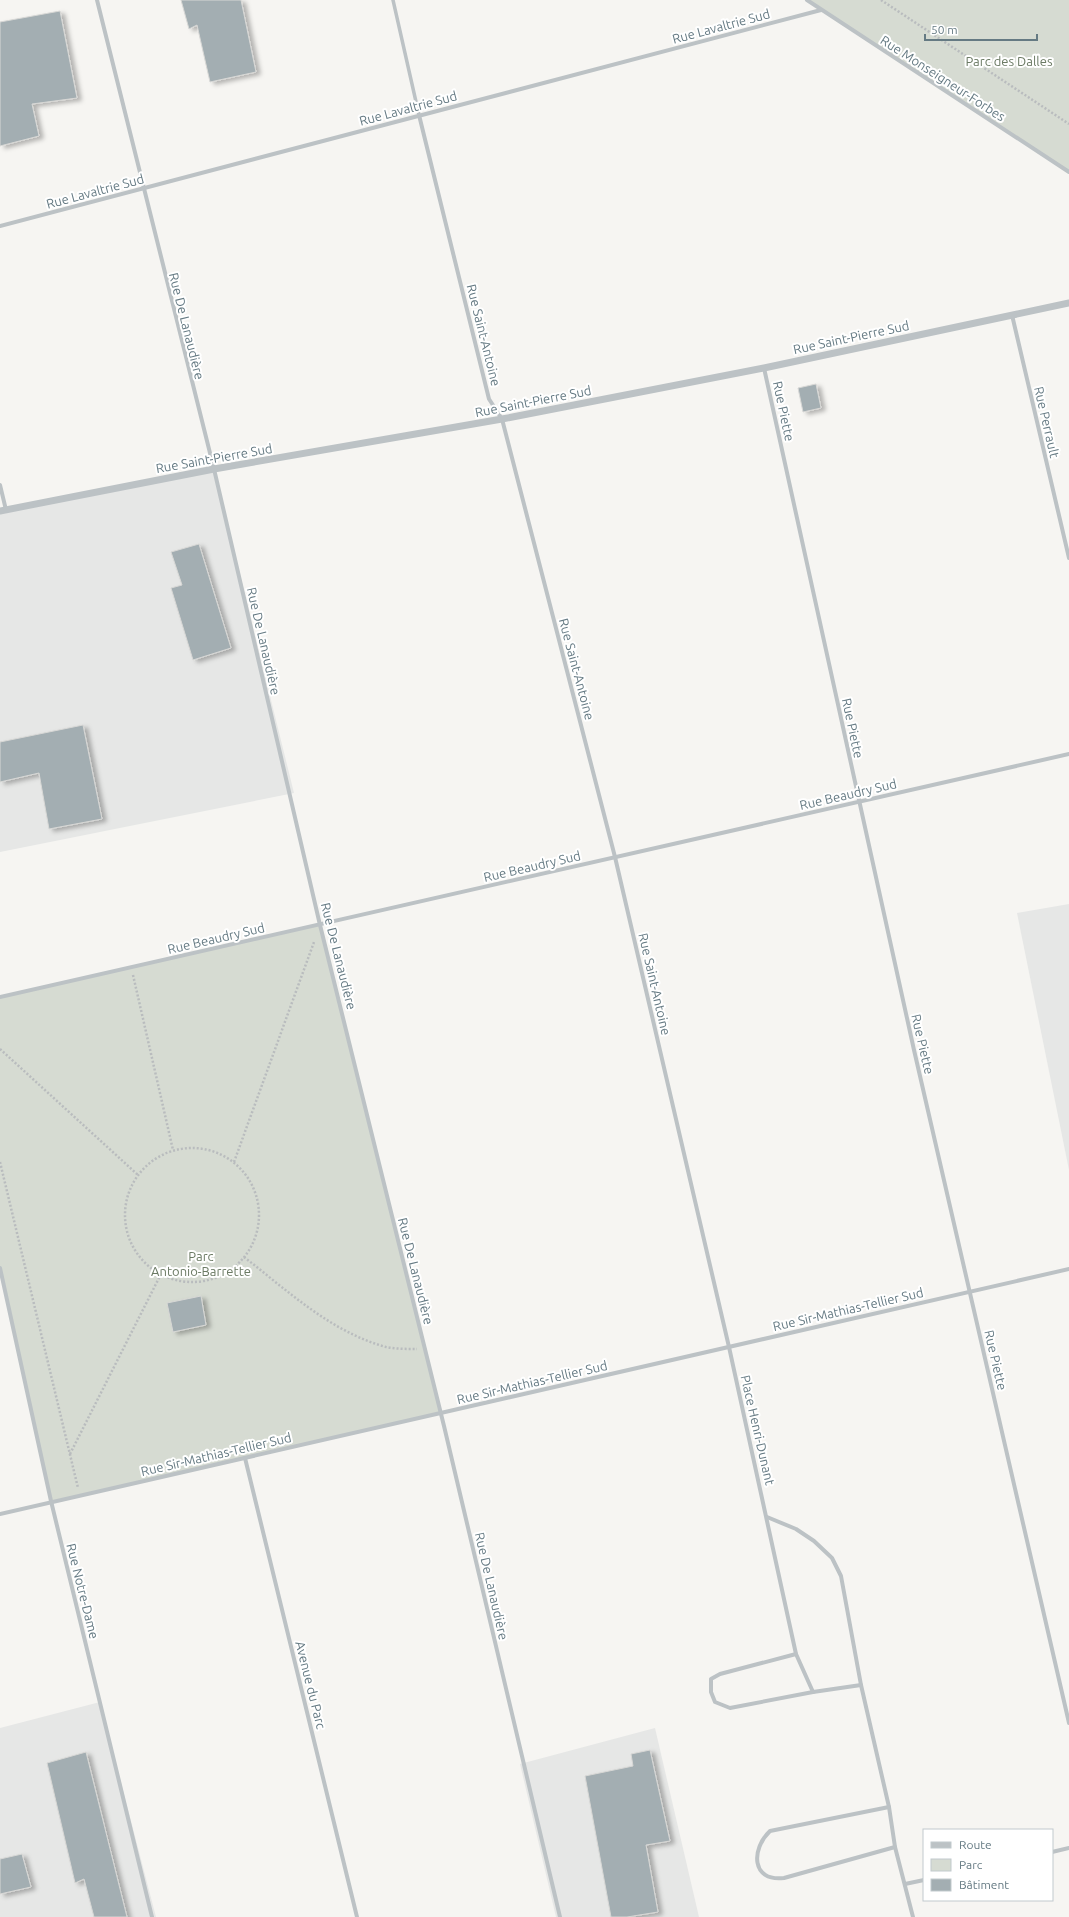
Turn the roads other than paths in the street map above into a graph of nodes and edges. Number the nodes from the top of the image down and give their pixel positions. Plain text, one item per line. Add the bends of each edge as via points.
1 (97, 0) edge
2 (394, 0) edge
3 (807, 0) edge
4 (821, 10) junction
5 (419, 116) junction
6 (1069, 172) edge
7 (142, 188) junction
8 (0, 226) edge
9 (1069, 303) edge
10 (1012, 314) junction
11 (764, 368) junction
12 (502, 419) junction
13 (214, 469) junction
14 (0, 486) edge
15 (3, 510) edge
16 (1069, 558) edge
17 (1069, 754) edge
18 (859, 802) junction
19 (615, 857) junction
20 (320, 925) junction
21 (0, 997) edge
22 (0, 1268) edge
23 (1069, 1269) edge
24 (970, 1291) junction
25 (729, 1347) junction
26 (441, 1414) junction
27 (245, 1458) junction
28 (51, 1501) junction
29 (0, 1514) edge
30 (767, 1517) junction
31 (796, 1654) junction
32 (861, 1685) junction
33 (812, 1692) junction
34 (1069, 1723) edge
35 (889, 1807) junction
36 (895, 1847) junction
37 (1069, 1848) edge
38 (1053, 1852) edge
39 (923, 1880) edge
40 (905, 1884) junction
41 (152, 1917) edge
42 (357, 1917) edge
43 (560, 1917) edge
44 (913, 1917) edge

1 - 7 street, Rue De Lanaudière
2 - 5 street, Rue Saint-Antoine
3 - 4 street, Rue Monseigneur-Forbes
4 - 5 street, Rue Lavaltrie Sud
4 - 6 street, Rue Monseigneur-Forbes
5 - 7 street, Rue Lavaltrie Sud
5 - 12 street, Rue Saint-Antoine via 489,399
7 - 8 street, Rue Lavaltrie Sud
7 - 13 street, Rue De Lanaudière
9 - 10 street, Rue Saint-Pierre Sud
10 - 11 street, Rue Saint-Pierre Sud
10 - 16 street, Rue Perrault
11 - 12 street, Rue Saint-Pierre Sud
11 - 18 street, Rue Piette
12 - 13 street, Rue Saint-Pierre Sud
12 - 19 street, Rue Saint-Antoine
13 - 15 street, Rue Saint-Pierre Sud
13 - 20 street, Rue De Lanaudière
14 - 15 street
17 - 18 street, Rue Beaudry Sud
18 - 19 street, Rue Beaudry Sud
18 - 24 street, Rue Piette
19 - 20 street, Rue Beaudry Sud
19 - 25 street, Rue Saint-Antoine
20 - 21 street, Rue Beaudry Sud
20 - 26 street, Rue De Lanaudière
22 - 28 street, Rue Notre-Dame
23 - 24 street, Rue Sir-Mathias-Tellier Sud
24 - 25 street, Rue Sir-Mathias-Tellier Sud
24 - 34 street, Rue Piette
25 - 26 street, Rue Sir-Mathias-Tellier Sud
25 - 30 street, Place Henri-Dunant
26 - 27 street, Rue Sir-Mathias-Tellier Sud
26 - 43 street, Rue De Lanaudière
27 - 28 street, Rue Sir-Mathias-Tellier Sud
27 - 42 street, Avenue du Parc
28 - 29 street, Rue Sir-Mathias-Tellier Sud
28 - 41 street, Rue Notre-Dame
30 - 31 street, Place Henri-Dunant
30 - 32 street via 796,1529 832,1558 842,1576
31 - 33 street, Place Henri-Dunant
31 - 33 street via 720,1674 711,1679 711,1692 715,1702 730,1708
32 - 33 street
32 - 35 street
35 - 36 street
35 - 36 street via 770,1831 756,1854 758,1865 773,1879
36 - 40 street
37 - 38 street
39 - 40 street
40 - 44 street

